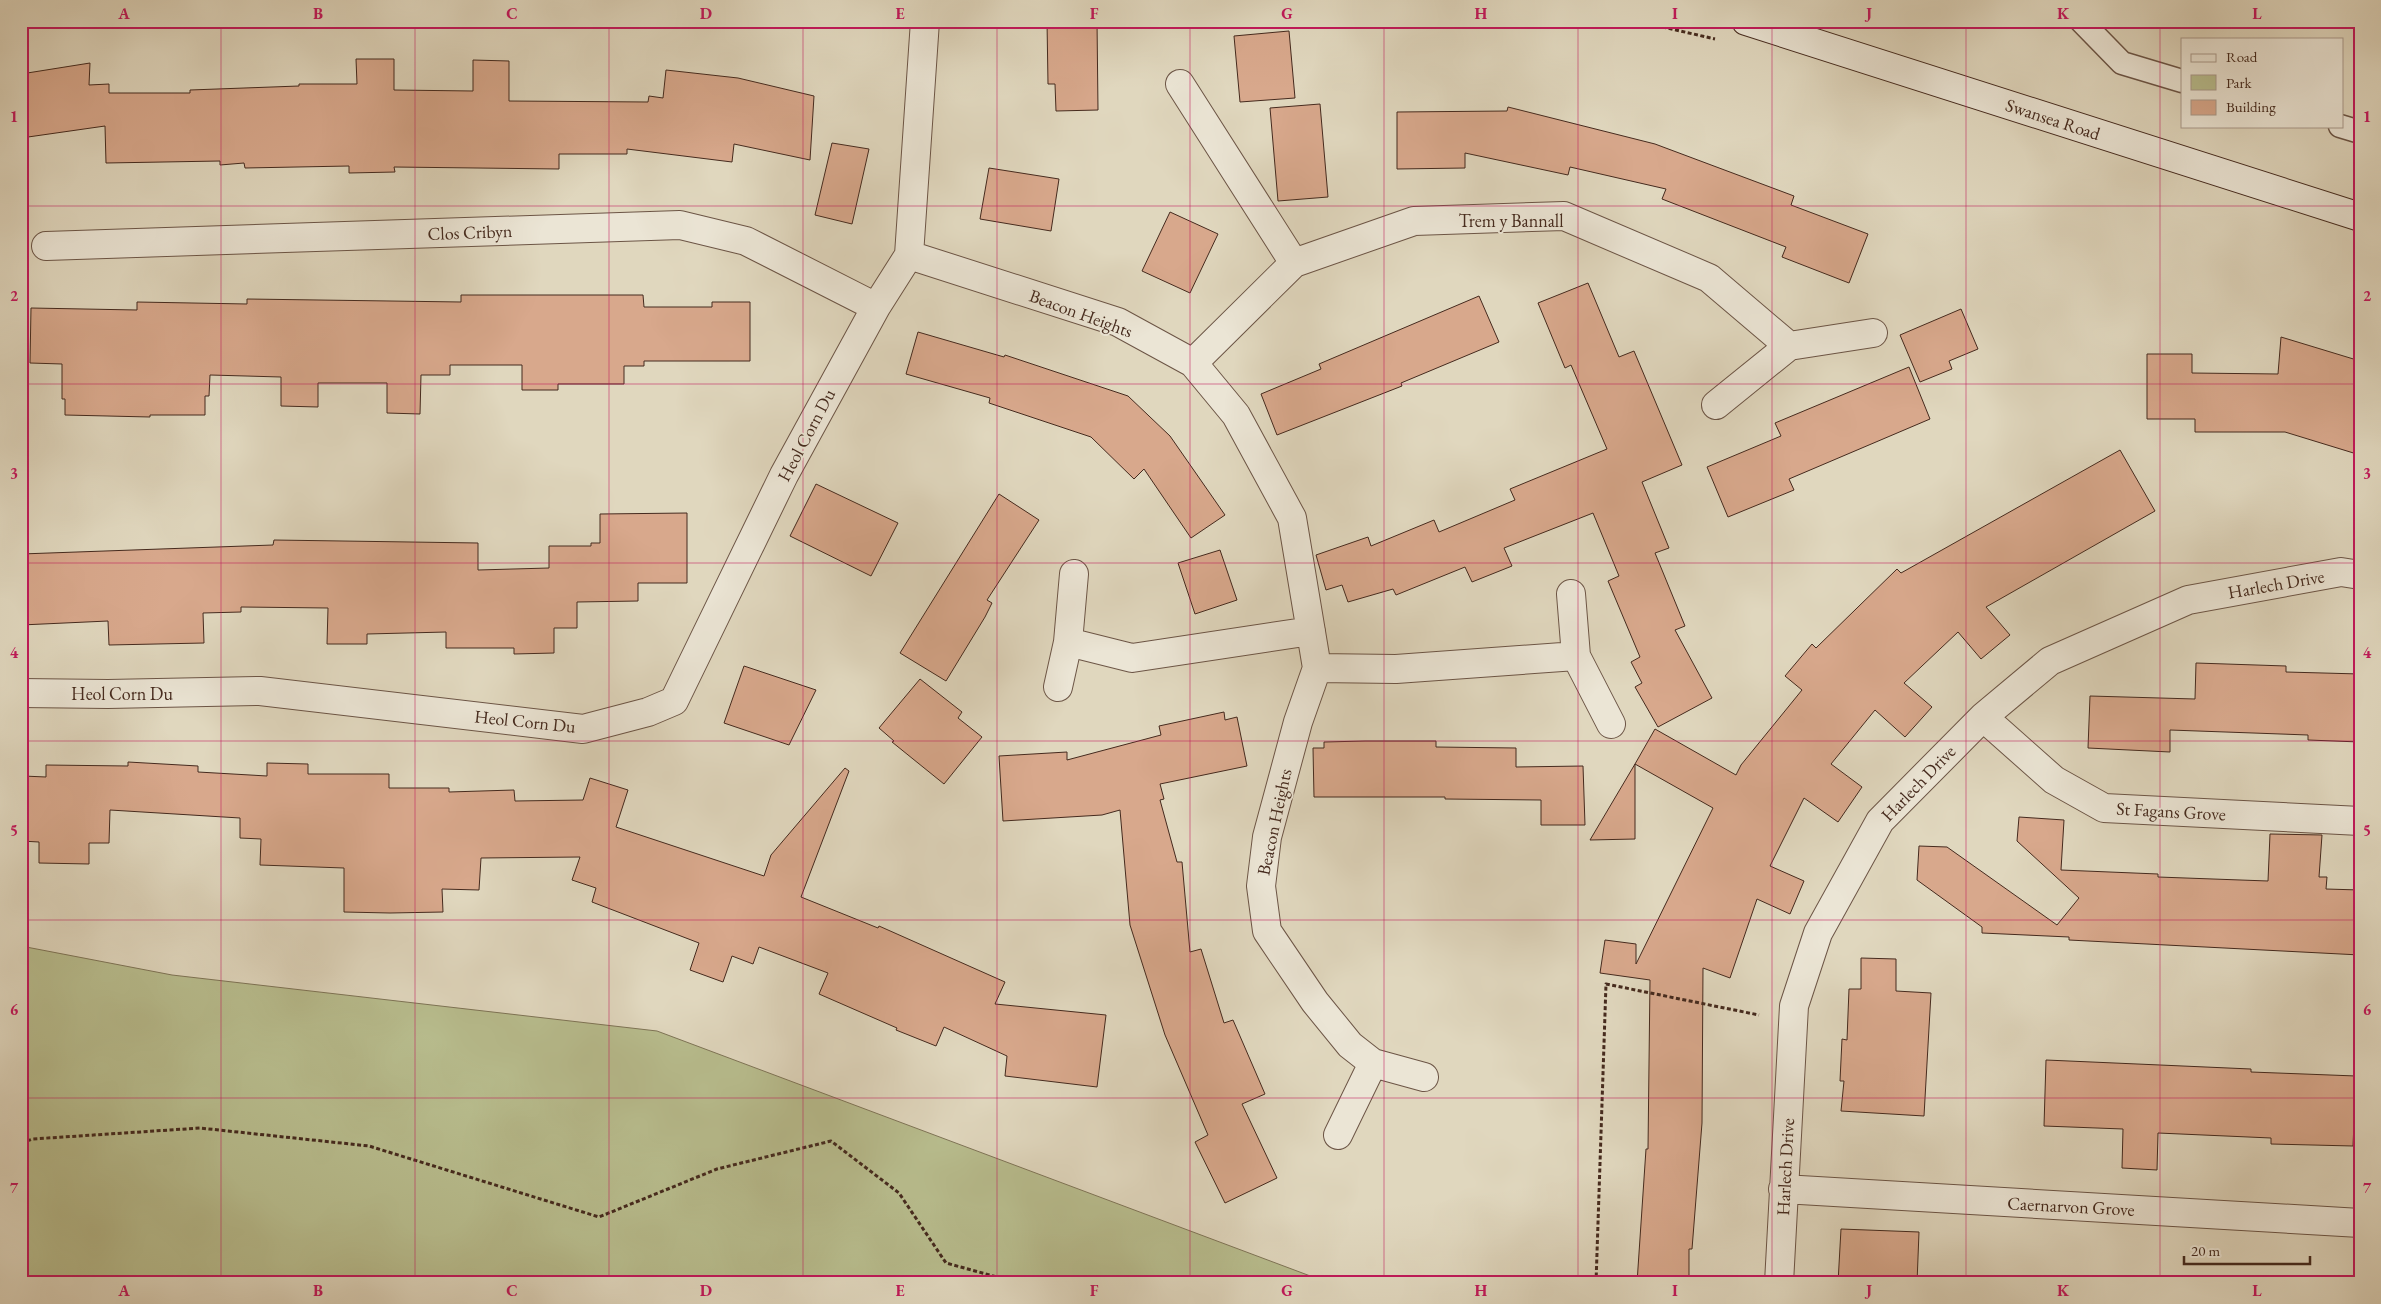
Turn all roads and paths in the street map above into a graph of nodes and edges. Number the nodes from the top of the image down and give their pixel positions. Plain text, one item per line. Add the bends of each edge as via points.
1 (925, 21) edge
2 (1746, 21) edge
3 (2081, 21) edge
4 (2181, 81) edge
5 (1180, 84) dead end
6 (2344, 127) edge
7 (2360, 132) edge
8 (2360, 217) edge
9 (46, 246) dead end
10 (909, 255) junction
11 (1294, 263) junction
12 (876, 307) junction
13 (1873, 333) dead end
14 (1789, 346) junction
15 (1193, 363) junction
16 (1716, 405) dead end
17 (1074, 574) dead end
18 (2360, 575) edge
19 (1571, 594) dead end
20 (1311, 631) junction
21 (1068, 642) junction
22 (1576, 656) junction
23 (1317, 668) junction
24 (1058, 686) dead end
25 (21, 693) edge
26 (1983, 717) junction
27 (1611, 724) dead end
28 (2360, 821) edge
29 (1793, 1022) junction
30 (1373, 1063) junction
31 (1424, 1077) dead end
32 (1338, 1135) dead end
33 (21, 1143) edge
34 (1783, 1189) junction
35 (2360, 1223) edge
36 (1019, 1283) edge
37 (1596, 1283) edge
38 (1779, 1283) edge

1 - 10 street
2 - 8 street, Swansea Road
3 - 4 lane via 2122,63
5 - 11 street
6 - 7 lane
9 - 12 street, Clos Cribyn via 680,225 746,241
10 - 12 street
10 - 15 street, Beacon Heights via 1118,322
11 - 14 street, Trem y Bannall via 1414,221 1564,216 1709,278
11 - 15 street, Trem y Bannall
12 - 25 street, Heol Corn Du via 784,475 674,700 648,712 582,729 260,691
13 - 14 street
14 - 16 street
15 - 20 street, Beacon Heights via 1236,415 1292,518
17 - 21 street
18 - 26 street, Harlech Drive via 2342,572 2188,600 2050,661
19 - 22 street
20 - 21 street via 1132,658
20 - 23 street, Beacon Heights
21 - 24 street
22 - 23 street via 1396,669
22 - 27 street
23 - 30 street, Beacon Heights via 1298,722 1268,837 1261,886 1267,931 1350,1045
26 - 28 street, St Fagans Grove via 2054,780 2104,808
26 - 29 street, Harlech Drive via 1880,821 1818,933 1794,1006
29 - 34 street, Harlech Drive
29 - 37 path via 1606,984
30 - 31 street, Beacon Heights
30 - 32 street
33 - 36 path via 33,1139 200,1128 369,1146 600,1217 717,1169 831,1141 899,1194 946,1263
34 - 35 street, Caernarvon Grove
34 - 38 street, Harlech Drive

